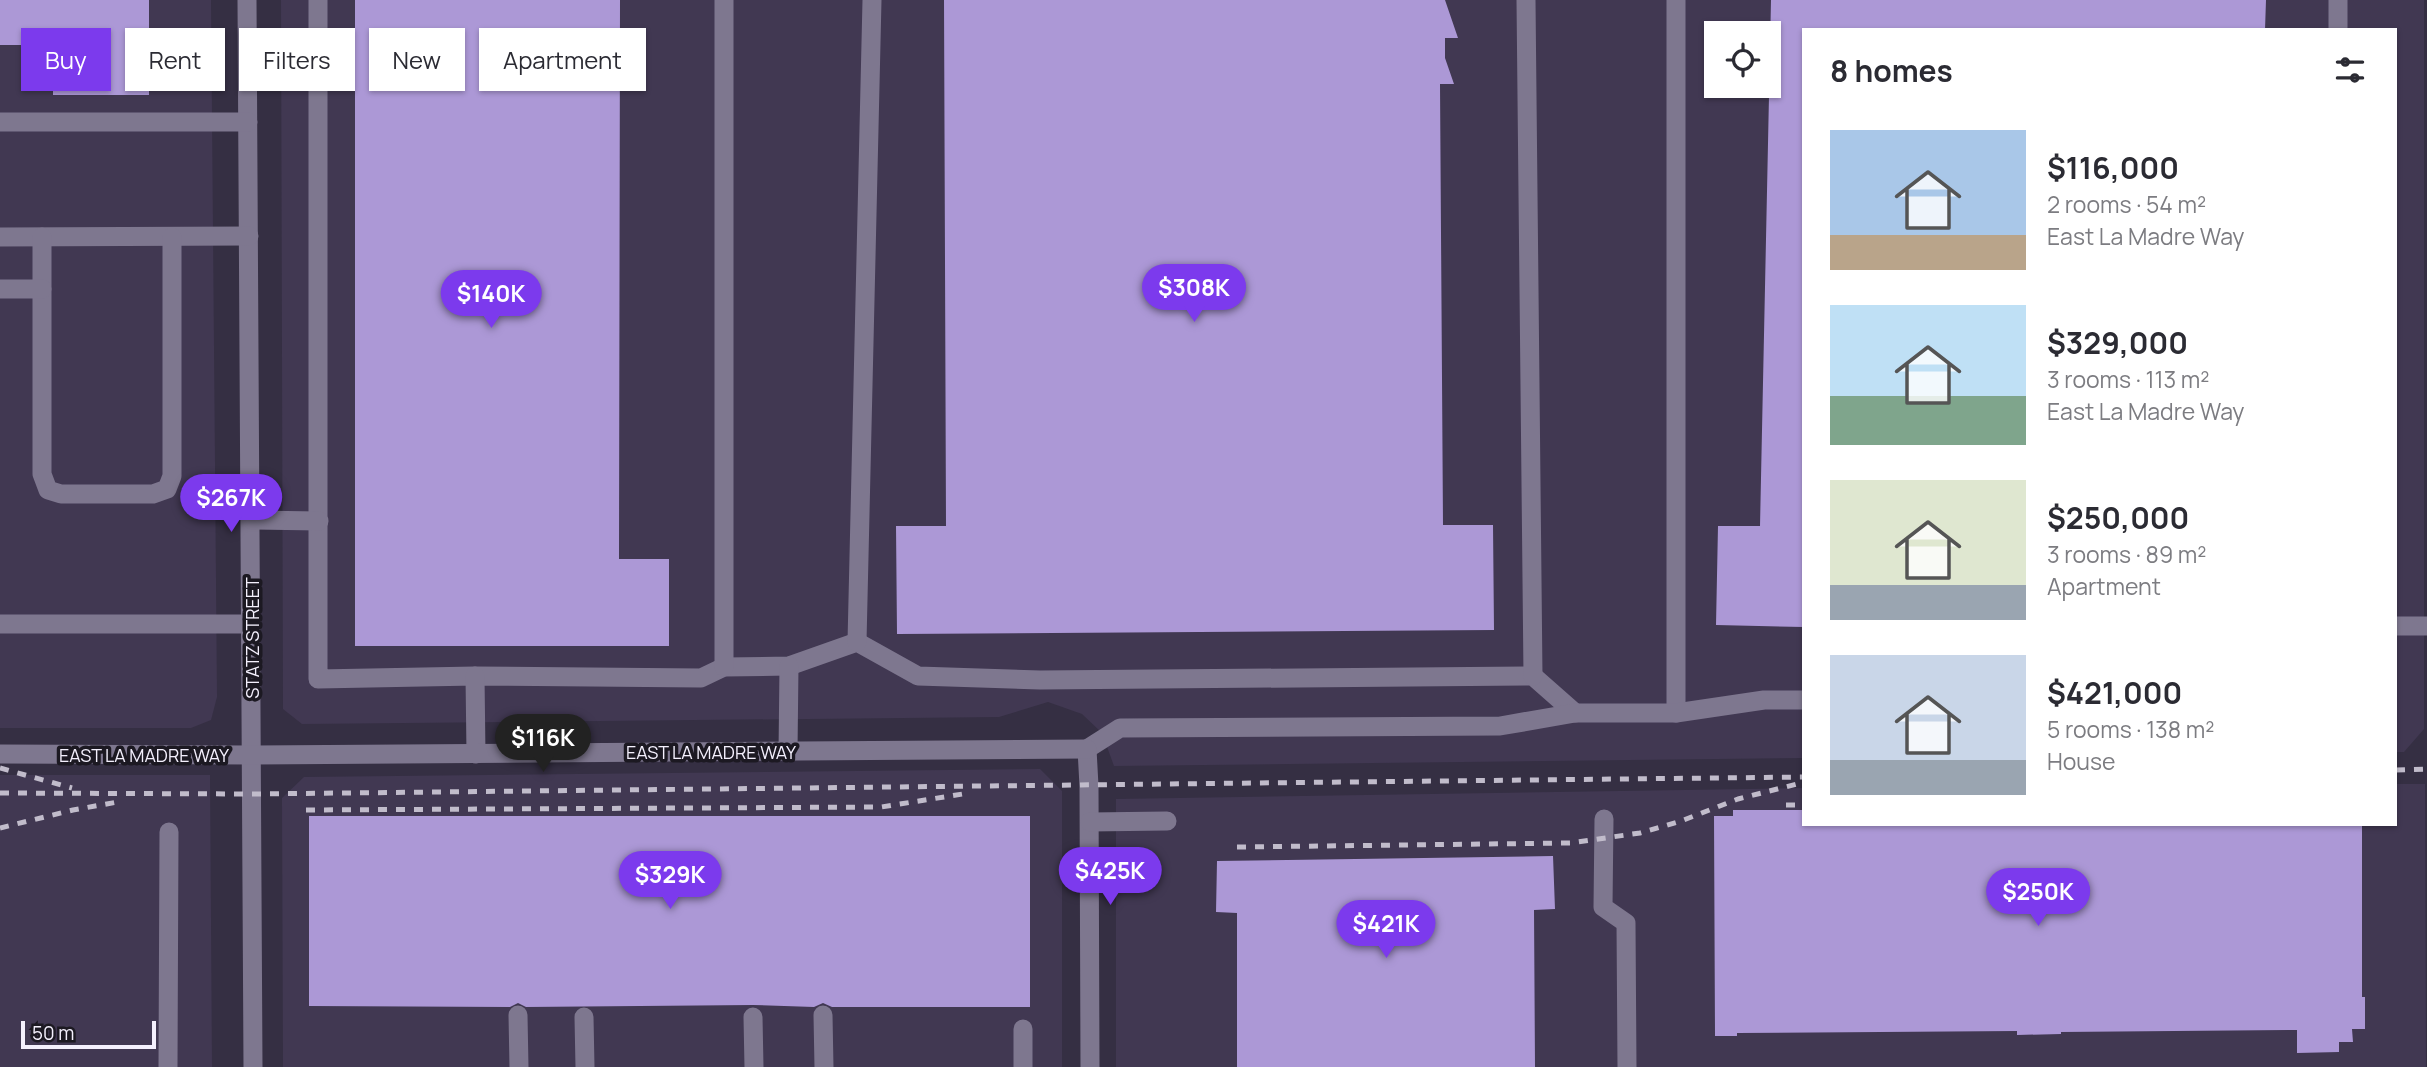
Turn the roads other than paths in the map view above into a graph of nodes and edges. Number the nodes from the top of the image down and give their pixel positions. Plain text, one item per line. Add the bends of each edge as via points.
1 (247, 0) edge
2 (318, 0) edge
3 (724, 0) edge
4 (872, 0) edge
5 (1526, 0) edge
6 (1676, 0) edge
7 (2338, 0) edge
8 (2338, 28) edge
9 (0, 122) edge
10 (248, 122) junction
11 (249, 236) junction
12 (0, 237) edge
13 (42, 237) junction
14 (172, 237) junction
15 (0, 289) edge
16 (42, 289) junction
17 (251, 520) junction
18 (319, 521) junction
19 (0, 624) edge
20 (252, 624) junction
21 (2397, 626) edge
22 (2427, 626) edge
23 (857, 642) junction
24 (789, 666) junction
25 (724, 667) junction
26 (475, 676) junction
27 (1533, 676) junction
28 (1802, 700) edge
29 (1575, 713) junction
30 (1676, 713) junction
31 (1087, 749) junction
32 (788, 752) junction
33 (0, 754) edge
34 (476, 754) junction
35 (253, 755) junction
36 (1604, 819) dead end
37 (1090, 821) junction
38 (1167, 821) dead end
39 (169, 832) dead end
40 (519, 1016) dead end
41 (823, 1016) dead end
42 (584, 1017) dead end
43 (753, 1017) dead end
44 (1023, 1029) dead end
45 (168, 1067) edge
46 (253, 1067) edge
47 (519, 1067) edge
48 (585, 1067) edge
49 (754, 1067) edge
50 (824, 1067) edge
51 (1023, 1067) edge
52 (1090, 1067) edge
53 (1627, 1067) edge

1 - 10 street, STATZ STREET
2 - 18 street
3 - 25 street
4 - 23 street
5 - 27 street
6 - 30 street
7 - 8 street
9 - 10 street
10 - 11 street, STATZ STREET
11 - 14 street
11 - 17 street, STATZ STREET
12 - 13 street
13 - 14 street
13 - 16 street
14 - 16 street via 172,476 167,489 153,494 61,494 48,490 42,474
15 - 16 street
17 - 18 street
17 - 20 street, STATZ STREET
18 - 26 street via 318,679
19 - 20 street
20 - 35 street, STATZ STREET
21 - 22 street
23 - 24 street
23 - 27 street via 918,676 1040,680
24 - 25 street
24 - 32 street
25 - 26 street via 701,678
26 - 34 street
27 - 29 street
28 - 30 street via 1764,700
29 - 30 street
29 - 31 street via 1500,726 1120,729
31 - 32 street, EAST LA MADRE WAY
31 - 37 street
32 - 34 street, EAST LA MADRE WAY
33 - 35 street, EAST LA MADRE WAY
34 - 35 street, EAST LA MADRE WAY
35 - 46 street, STATZ STREET
36 - 53 street via 1603,907 1626,923
37 - 38 street
37 - 52 street
39 - 45 street
40 - 47 street
41 - 50 street
42 - 48 street
43 - 49 street
44 - 51 street

